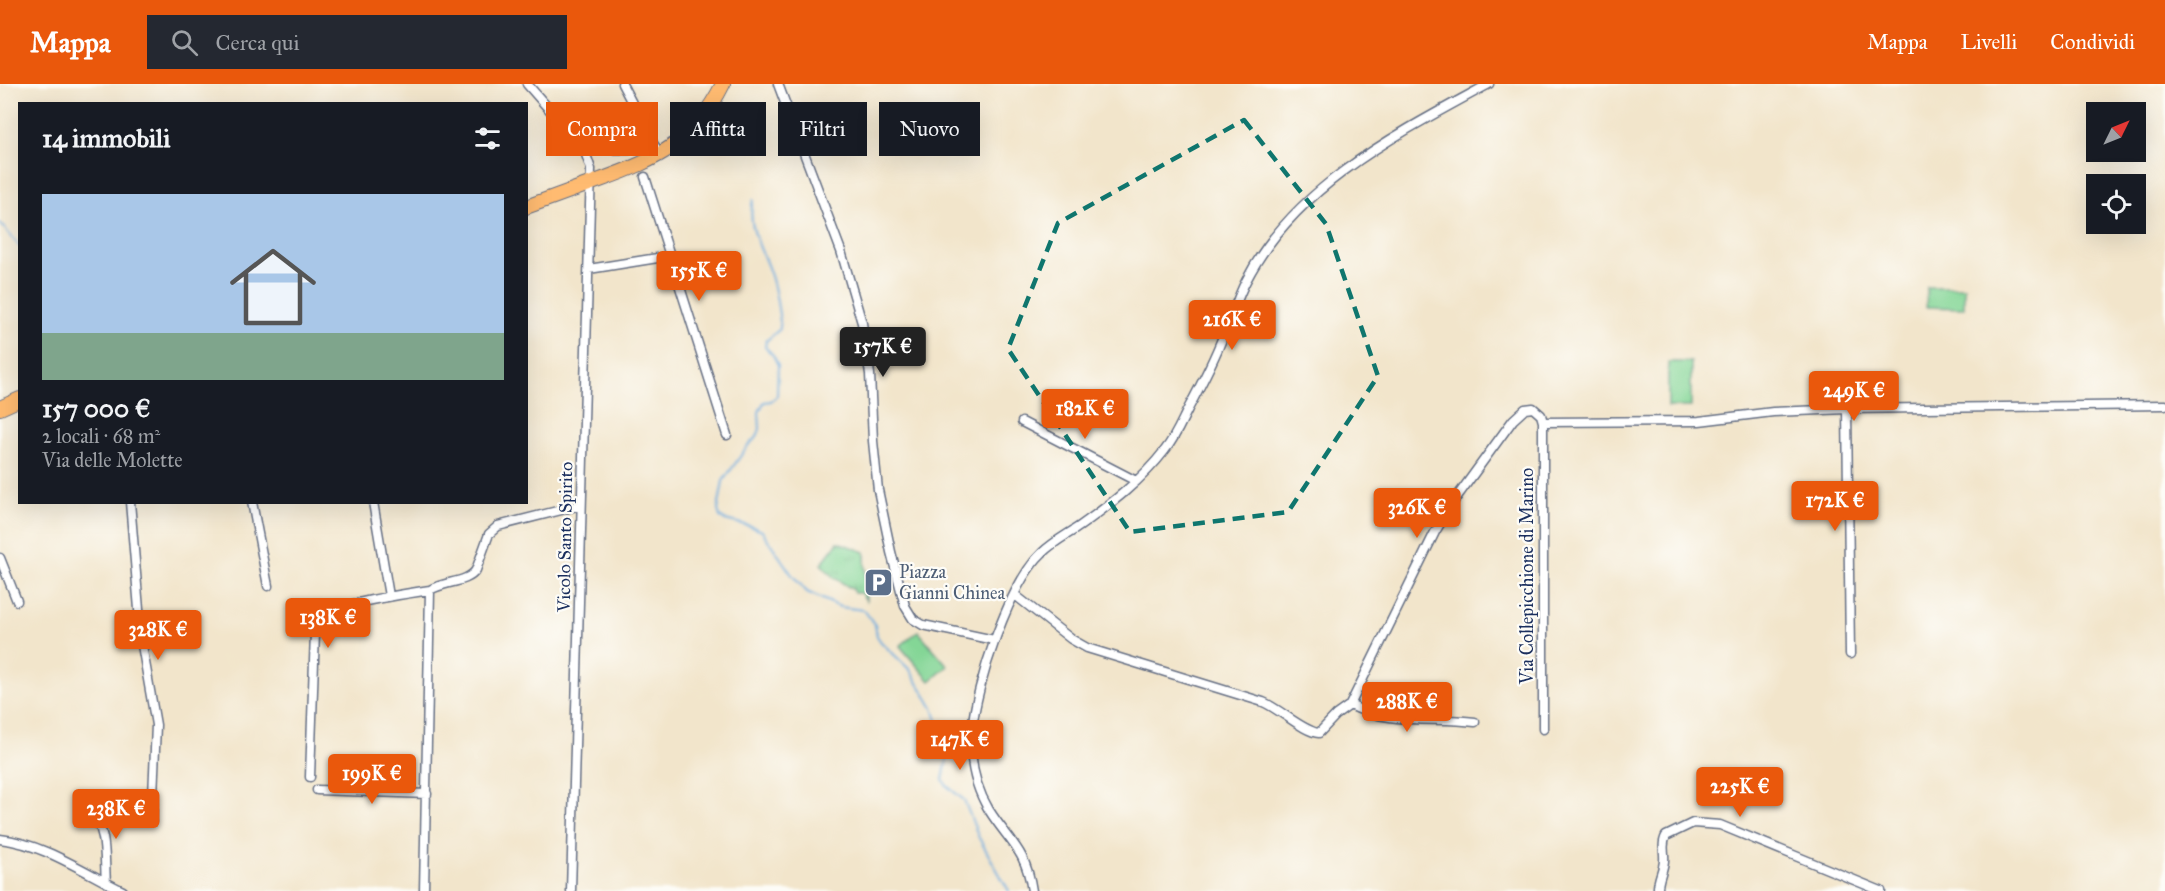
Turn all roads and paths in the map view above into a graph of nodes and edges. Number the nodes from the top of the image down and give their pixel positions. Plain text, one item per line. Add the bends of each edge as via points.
1 (528, 84) edge
2 (622, 84) edge
3 (723, 84) edge
4 (778, 84) edge
5 (1489, 84) edge
6 (632, 102) edge
7 (546, 105) edge
8 (658, 150) edge
9 (586, 156) edge
10 (651, 156) edge
11 (645, 177) dead end
12 (590, 184) junction
13 (528, 206) edge
14 (670, 256) junction
15 (589, 269) junction
16 (18, 400) edge
17 (2165, 405) edge
18 (0, 408) edge
19 (1847, 409) junction
20 (1544, 422) junction
21 (1022, 423) dead end
22 (727, 435) dead end
23 (1136, 481) junction
24 (130, 504) edge
25 (252, 504) edge
26 (373, 504) edge
27 (581, 505) junction
28 (0, 558) edge
29 (268, 586) dead end
30 (430, 590) junction
31 (389, 596) junction
32 (1015, 596) junction
33 (17, 600) dead end
34 (994, 640) junction
35 (1850, 654) dead end
36 (1350, 705) junction
37 (1475, 722) dead end
38 (1543, 729) dead end
39 (310, 777) dead end
40 (317, 790) dead end
41 (427, 794) junction
42 (90, 813) dead end
43 (152, 820) dead end
44 (0, 839) edge
45 (106, 882) junction
46 (123, 891) edge
47 (424, 891) edge
48 (571, 891) edge
49 (1032, 891) edge
50 (1658, 891) edge
51 (1881, 891) edge

1 - 7 street
2 - 6 street
3 - 8 main road via 686,136
4 - 34 street via 841,250 862,323 870,374 878,490 903,603 919,624
5 - 23 street via 1347,168 1279,232 1245,282 1213,361 1172,440
9 - 12 street, Vicolo Santo Spirito
10 - 12 main road via 641,166
11 - 14 street
12 - 13 main road
12 - 15 street, Vicolo Santo Spirito
14 - 15 street
14 - 22 street
15 - 27 street, Vicolo Santo Spirito
16 - 18 main road
17 - 19 street
19 - 20 street via 1699,421
19 - 35 street
20 - 36 street via 1533,408 1519,414 1454,501 1428,545
20 - 38 street, Via Collepicchione di Marino
21 - 23 street
23 - 32 street via 1042,553 1028,569
24 - 43 street via 142,645 156,725
25 - 29 street
26 - 31 street
27 - 30 street via 494,528 473,575
27 - 48 street, Vicolo Santo Spirito
28 - 33 street
30 - 31 street
30 - 41 street
31 - 39 street via 331,610 318,621
32 - 34 street
32 - 36 street via 1082,645 1263,702 1314,733 1323,731 1333,717
34 - 49 street via 974,712 972,764 988,808 1023,859
36 - 37 street via 1370,714 1403,720
40 - 41 street
41 - 47 street
42 - 45 street via 101,829
44 - 45 street via 38,849
45 - 46 street
50 - 51 street via 1664,862 1662,842 1688,825 1700,823 1729,827

